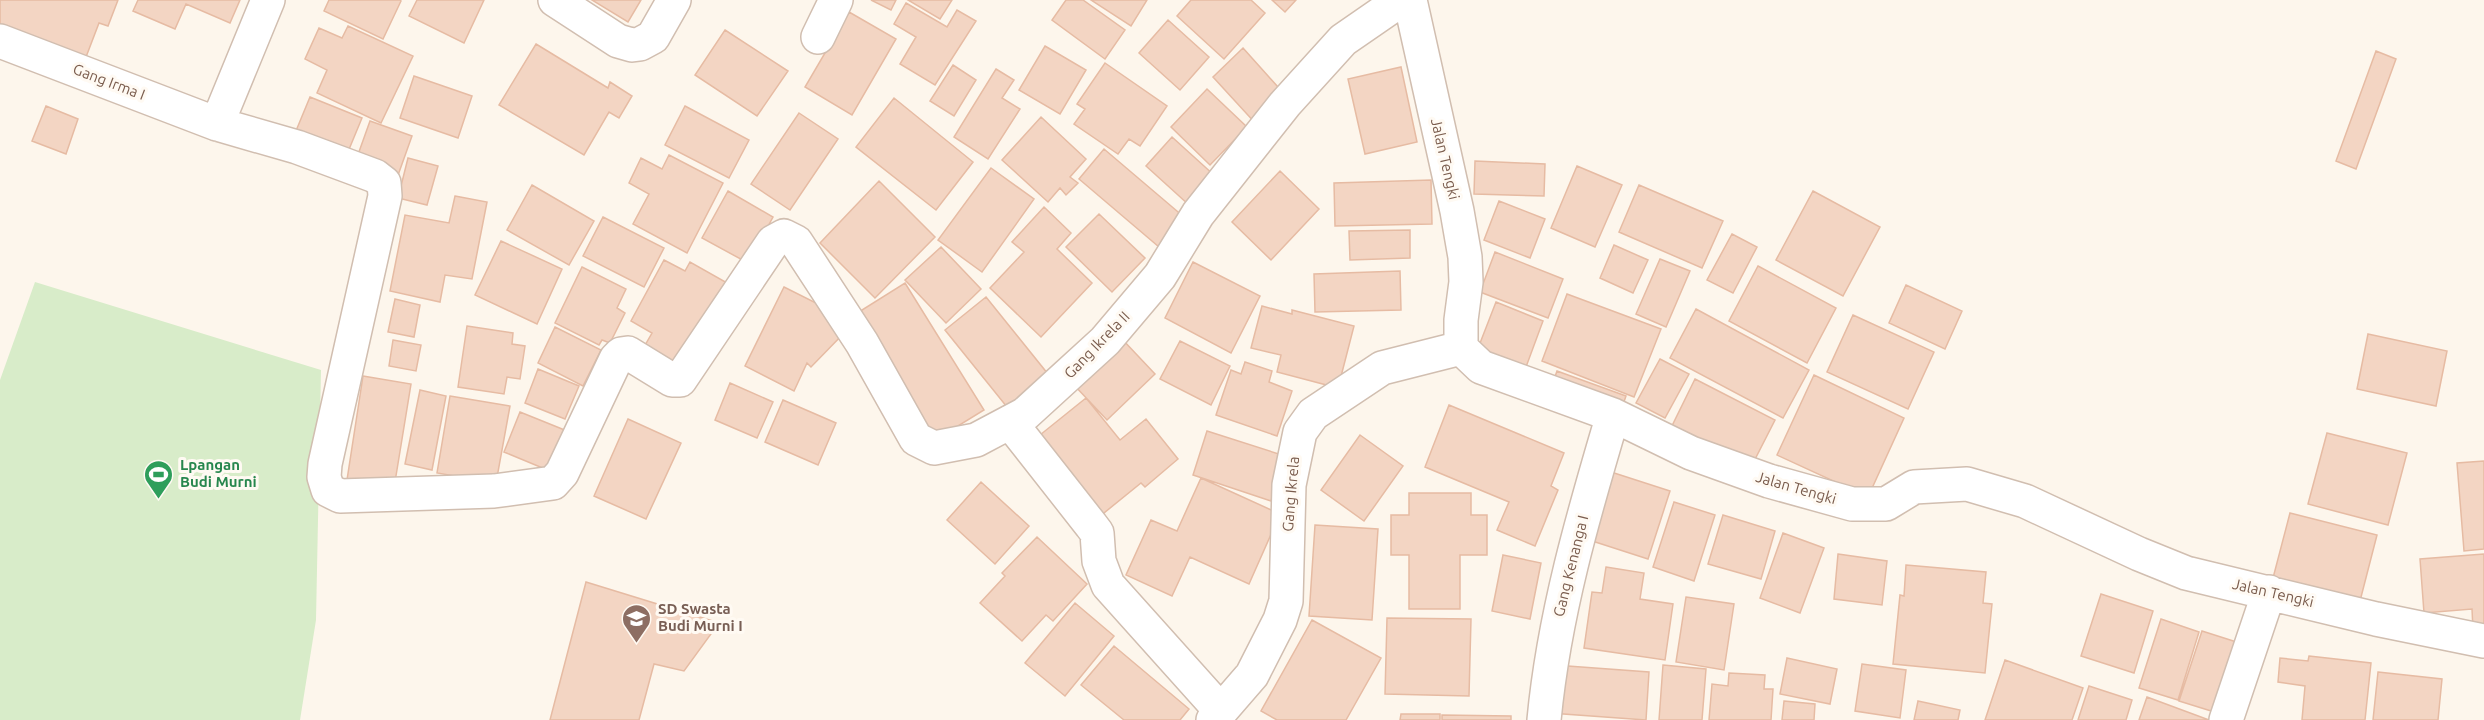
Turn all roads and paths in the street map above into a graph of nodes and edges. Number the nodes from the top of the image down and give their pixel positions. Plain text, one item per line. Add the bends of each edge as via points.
1 (268, 0) edge
2 (555, 0) edge
3 (674, 0) edge
4 (836, 0) edge
5 (1401, 0) edge
6 (1410, 0) edge
7 (818, 37) dead end
8 (0, 40) edge
9 (217, 124) junction
10 (784, 236) joint
11 (1461, 348) junction
12 (1613, 416) junction
13 (1010, 422) junction
14 (2269, 592) junction
15 (2484, 641) edge
16 (1217, 716) edge
17 (1544, 720) edge
18 (2226, 720) edge

1 - 9 street
2 - 3 street via 618,41 632,45 653,37
4 - 7 street
5 - 13 street, Gang Ikrela II via 1343,40 1212,195 1160,276 1105,341 1025,414
6 - 11 street, Jalan Tengki via 1465,257
8 - 9 street, Gang Irma I
9 - 10 street, Gang Irma I via 297,147 375,176 384,183 385,196 325,464 328,490 340,496 494,491 553,483 562,473 616,359 628,353 672,380 680,380 773,242
10 - 13 street, Gang Ikrela II via 796,242 862,343 916,439 934,448 976,440
11 - 12 street, Jalan Tengki via 1481,367
11 - 16 street, Gang Ikrela via 1382,368 1312,414 1300,432 1289,485 1286,601 1252,675
12 - 14 street, Jalan Tengki via 1690,453 1852,504 1886,504 1914,487 1967,484 2025,501 2186,573
12 - 17 street, Gang Kenanga I via 1559,612
13 - 16 street via 1096,533 1099,561 1108,585
14 - 15 street, Jalan Tengki
14 - 18 street

